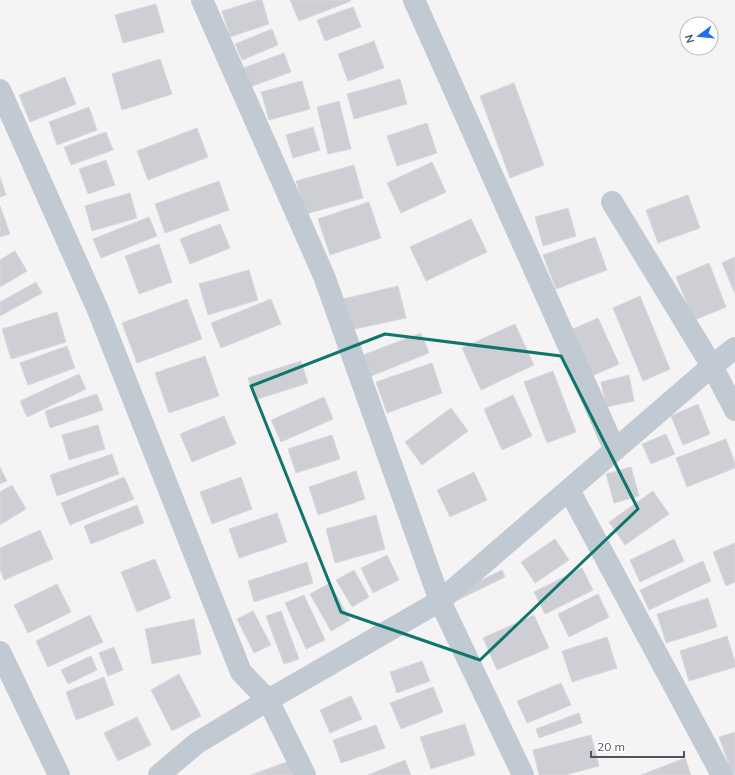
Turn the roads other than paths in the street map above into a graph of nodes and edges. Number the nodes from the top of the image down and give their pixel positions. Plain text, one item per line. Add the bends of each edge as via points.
1 (202, 0) edge
2 (414, 0) edge
3 (0, 90) edge
4 (612, 202) dead end
5 (735, 348) edge
6 (712, 366) junction
7 (735, 410) edge
8 (615, 450) junction
9 (569, 490) junction
10 (440, 601) junction
11 (0, 652) edge
12 (268, 700) junction
13 (59, 775) edge
14 (159, 775) edge
15 (306, 775) edge
16 (523, 775) edge
17 (722, 775) edge

1 - 10 street via 324,276
2 - 8 street
3 - 12 street via 98,310 241,672
4 - 6 street
5 - 6 street
6 - 7 street
6 - 8 street
8 - 9 street
9 - 10 street
9 - 17 street
10 - 12 street
10 - 16 street
11 - 13 street
12 - 14 street via 197,744
12 - 15 street

